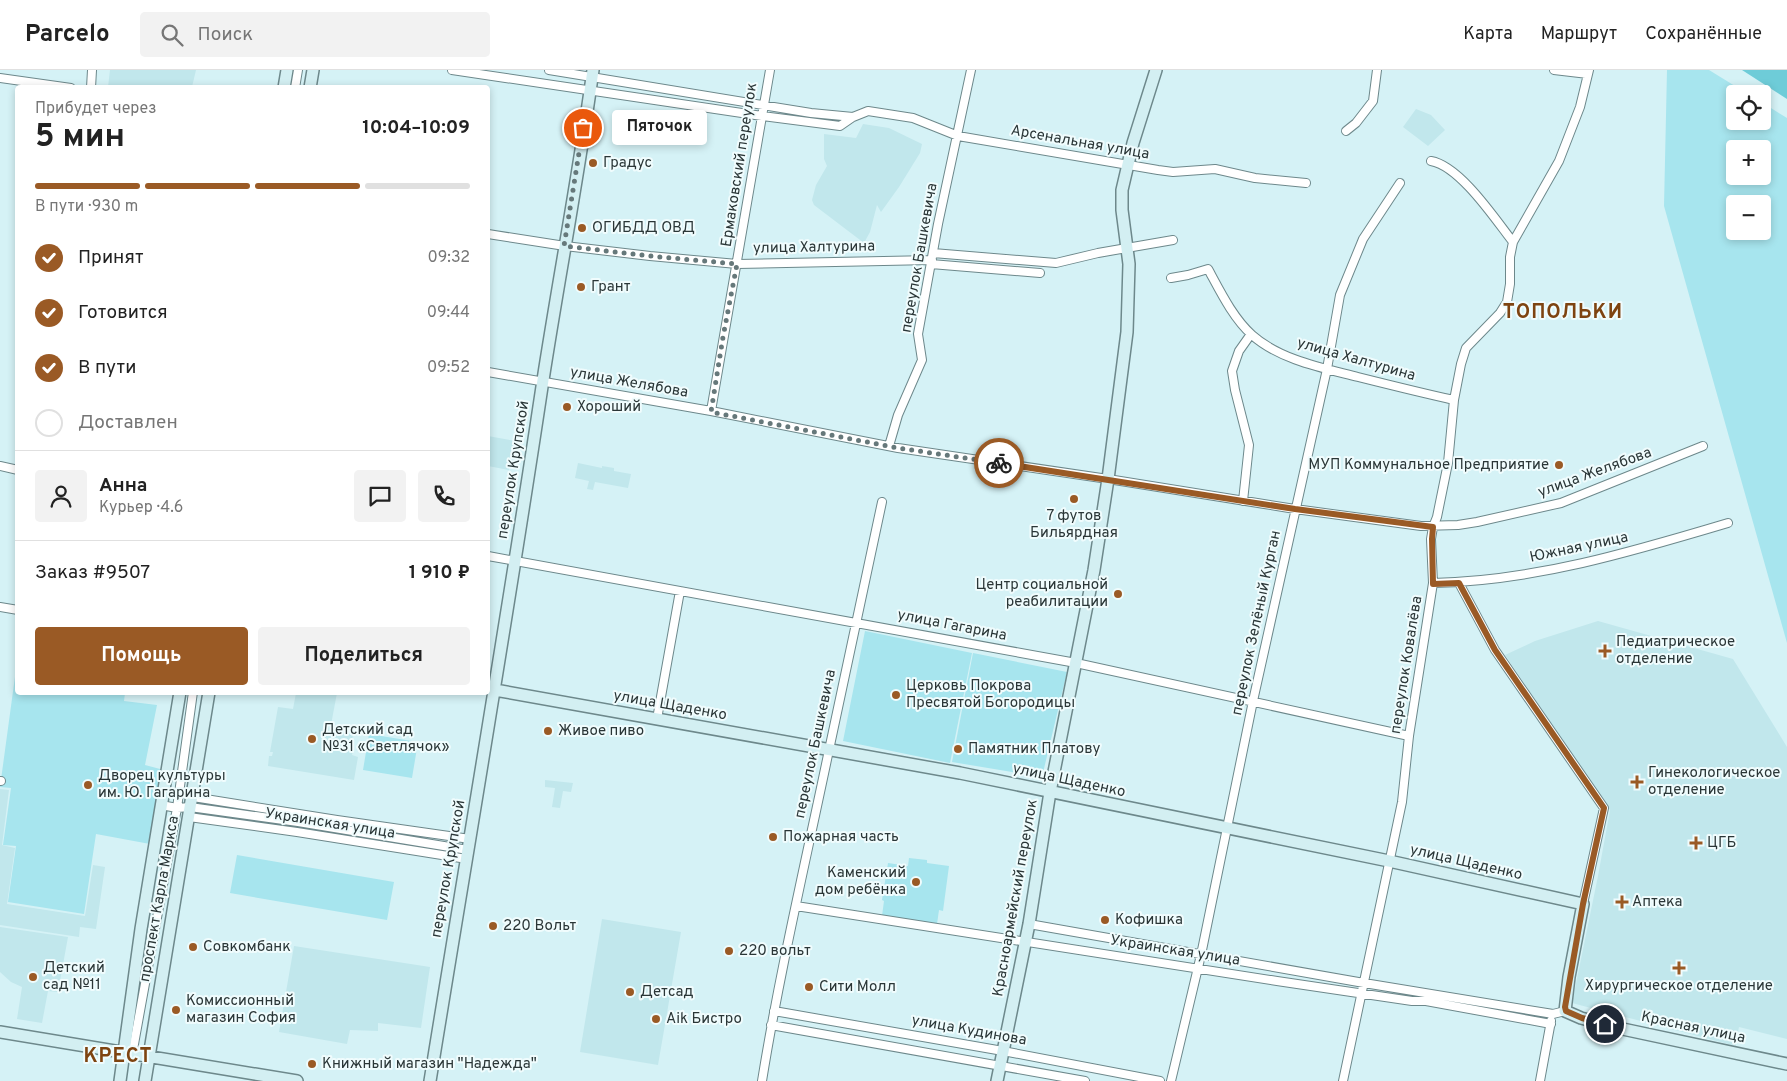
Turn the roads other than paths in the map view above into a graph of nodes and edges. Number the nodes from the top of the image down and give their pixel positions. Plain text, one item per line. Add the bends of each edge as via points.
1 (92, 70) edge
2 (287, 70) edge
3 (298, 70) edge
4 (313, 70) edge
5 (452, 70) edge
6 (549, 70) edge
7 (770, 70) edge
8 (971, 70) edge
9 (1156, 70) edge
10 (1377, 70) edge
11 (1554, 70) edge
12 (1589, 72) edge
13 (592, 73) edge
14 (0, 78) edge
15 (50, 85) edge
16 (91, 85) edge
17 (284, 85) edge
18 (296, 85) edge
19 (310, 85) edge
20 (590, 90) junction
21 (764, 105) junction
22 (762, 116) junction
23 (853, 117) junction
24 (1346, 131) dead end
25 (958, 136) junction
26 (1431, 161) dead end
27 (1128, 164) junction
28 (1306, 183) dead end
29 (1400, 183) dead end
30 (490, 234) edge
31 (1173, 240) dead end
32 (1513, 242) junction
33 (564, 246) junction
34 (1127, 247) junction
35 (932, 259) junction
36 (737, 264) junction
37 (1040, 273) dead end
38 (1171, 278) dead end
39 (1251, 334) junction
40 (1327, 369) junction
41 (490, 372) edge
42 (543, 382) junction
43 (1454, 400) junction
44 (711, 412) junction
45 (889, 446) junction
46 (1703, 446) dead end
47 (0, 466) edge
48 (15, 469) edge
49 (1108, 479) junction
50 (1243, 501) junction
51 (882, 502) dead end
52 (1295, 509) junction
53 (1728, 523) dead end
54 (1433, 527) junction
55 (490, 556) edge
56 (514, 560) junction
57 (1459, 583) junction
58 (1433, 584) junction
59 (680, 591) junction
60 (0, 607) edge
61 (15, 610) edge
62 (855, 622) junction
63 (1076, 663) junction
64 (491, 690) edge
65 (179, 695) edge
66 (193, 695) edge
67 (209, 695) edge
68 (1253, 701) junction
69 (657, 719) junction
70 (1409, 736) junction
71 (829, 750) junction
72 (1050, 792) junction
73 (161, 805) junction
74 (191, 807) junction
75 (177, 808) junction
76 (299, 818) junction
77 (1228, 828) junction
78 (297, 832) junction
79 (468, 849) junction
80 (1389, 861) junction
81 (1583, 904) junction
82 (796, 906) junction
83 (1029, 924) junction
84 (1025, 942) junction
85 (1202, 955) junction
86 (1198, 968) junction
87 (1364, 983) junction
88 (1362, 994) junction
89 (774, 1011) junction
90 (1566, 1011) junction
91 (1553, 1014) junction
92 (1551, 1024) junction
93 (771, 1025) junction
94 (0, 1032) edge
95 (1003, 1051) junction
96 (128, 1054) junction
97 (149, 1057) junction
98 (1787, 1064) edge
99 (1000, 1065) junction
100 (120, 1081) edge
101 (145, 1081) edge
102 (296, 1081) edge
103 (430, 1081) edge
104 (762, 1081) edge
105 (997, 1081) edge
106 (1085, 1081) edge
107 (1160, 1081) edge
108 (1171, 1081) edge
109 (1343, 1081) edge
110 (1540, 1081) edge

1 - 16 street
2 - 17 street
3 - 18 street
4 - 19 street
5 - 20 street, Арсенальная улица
6 - 13 street, Арсенальная улица
7 - 21 street, Ермаковский переулок
8 - 25 street, переулок Башкевича
9 - 27 street, Красноармейский переулок
10 - 24 street via 1373,101 1356,124
11 - 12 street
12 - 32 street, переулок Ковалёва via 1580,107 1559,160
13 - 20 street, переулок Крупской
13 - 21 street, Арсенальная улица
14 - 15 street
20 - 22 street, Арсенальная улица
20 - 33 street, переулок Крупской
21 - 22 street, Ермаковский переулок
21 - 23 street, Арсенальная улица
22 - 23 street, Арсенальная улица via 840,126
22 - 36 street, Ермаковский переулок
23 - 25 street, Арсенальная улица via 868,111 913,118
25 - 27 street, Арсенальная улица
25 - 35 street, переулок Башкевича
26 - 32 street via 1440,163 1472,190
27 - 28 street, Арсенальная улица via 1173,172 1215,169 1255,178
27 - 34 street, Красноармейский переулок via 1122,190
29 - 40 street, переулок Зелёный Курган via 1363,239 1350,266 1340,295
30 - 33 street, улица Халтурина
31 - 34 street, улица Халтурина
32 - 43 street, переулок Ковалёва via 1507,302 1500,314 1466,348
33 - 36 street, улица Халтурина
33 - 42 street, переулок Крупской
34 - 35 street, улица Халтурина via 1056,263
34 - 49 street, Красноармейский переулок via 1127,332
35 - 36 street, улица Халтурина
35 - 37 street
35 - 45 street, переулок Башкевича via 918,334 922,360 898,415
36 - 44 street, Ермаковский переулок
38 - 39 street, улица Халтурина via 1208,269
39 - 40 street, улица Халтурина via 1272,348
39 - 50 street via 1239,351 1232,371 1249,445
40 - 43 street, улица Халтурина
40 - 52 street, переулок Зелёный Курган
41 - 42 street, улица Желябова
42 - 44 street, улица Желябова
42 - 56 street, переулок Крупской
43 - 54 street, переулок Ковалёва via 1448,463
44 - 45 street, улица Желябова
45 - 49 street, улица Желябова
46 - 54 street, улица Желябова via 1561,503 1477,522
47 - 48 street
49 - 50 street, улица Желябова
49 - 63 street, Красноармейский переулок
50 - 52 street, улица Желябова
51 - 62 street, переулок Башкевича
52 - 54 street, улица Желябова
52 - 68 street, переулок Зелёный Курган
53 - 57 street, Южная улица via 1584,564
54 - 58 street, переулок Ковалёва
55 - 56 street, улица Гагарина
56 - 59 street, улица Гагарина
56 - 64 street, переулок Крупской
57 - 58 street, Южная улица
57 - 81 street via 1495,650 1604,808
58 - 70 street, переулок Ковалёва
59 - 62 street, улица Гагарина
59 - 69 street
60 - 61 street
62 - 63 street, улица Гагарина
62 - 71 street, переулок Башкевича
63 - 68 street, улица Гагарина
63 - 72 street, Красноармейский переулок
64 - 69 street, улица Щаденко
64 - 79 street, переулок Крупской
65 - 73 street, проспект Карла Маркса
66 - 75 street
67 - 74 street, проспект Карла Маркса
68 - 70 street, улица Гагарина
68 - 77 street, переулок Зелёный Курган
69 - 71 street, улица Щаденко
70 - 80 street, переулок Ковалёва via 1402,802
71 - 72 street, улица Щаденко
71 - 82 street, переулок Башкевича
72 - 77 street, улица Щаденко
72 - 83 street, Красноармейский переулок
73 - 75 street
73 - 96 street, проспект Карла Маркса via 141,929
74 - 75 street
74 - 76 street, Украинская улица
74 - 78 street, Украинская улица
74 - 97 street, проспект Карла Маркса
75 - 96 street
76 - 78 street
76 - 79 street
76 - 79 street, Украинская улица
77 - 80 street, улица Щаденко
77 - 85 street, переулок Зелёный Курган
78 - 79 street, Украинская улица
79 - 103 street, переулок Крупской
80 - 81 street, улица Щаденко
80 - 87 street, переулок Ковалёва
81 - 90 street
82 - 84 street, Украинская улица
82 - 89 street, переулок Башкевича
83 - 84 street, Красноармейский переулок
83 - 85 street, Украинская улица
84 - 86 street, Украинская улица
84 - 95 street, Красноармейский переулок
85 - 86 street, переулок Зелёный Курган
85 - 87 street, Украинская улица
86 - 88 street, Украинская улица
86 - 108 street, переулок Зелёный Курган
87 - 88 street, переулок Ковалёва
87 - 91 street, Украинская улица
88 - 92 street, Украинская улица via 1426,1001
88 - 109 street, переулок Ковалёва
89 - 93 street, переулок Башкевича
89 - 95 street, улица Кудинова
90 - 91 street, Украинская улица
90 - 98 street, Красная улица via 1618,1028
91 - 92 street
92 - 110 street
93 - 99 street, улица Кудинова
93 - 104 street, переулок Башкевича
94 - 96 street
95 - 99 street, Красноармейский переулок
95 - 107 street, улица Кудинова
96 - 97 street
96 - 100 street, проспект Карла Маркса
97 - 101 street, проспект Карла Маркса
97 - 102 street
99 - 105 street, Красноармейский переулок
99 - 106 street, улица Кудинова

